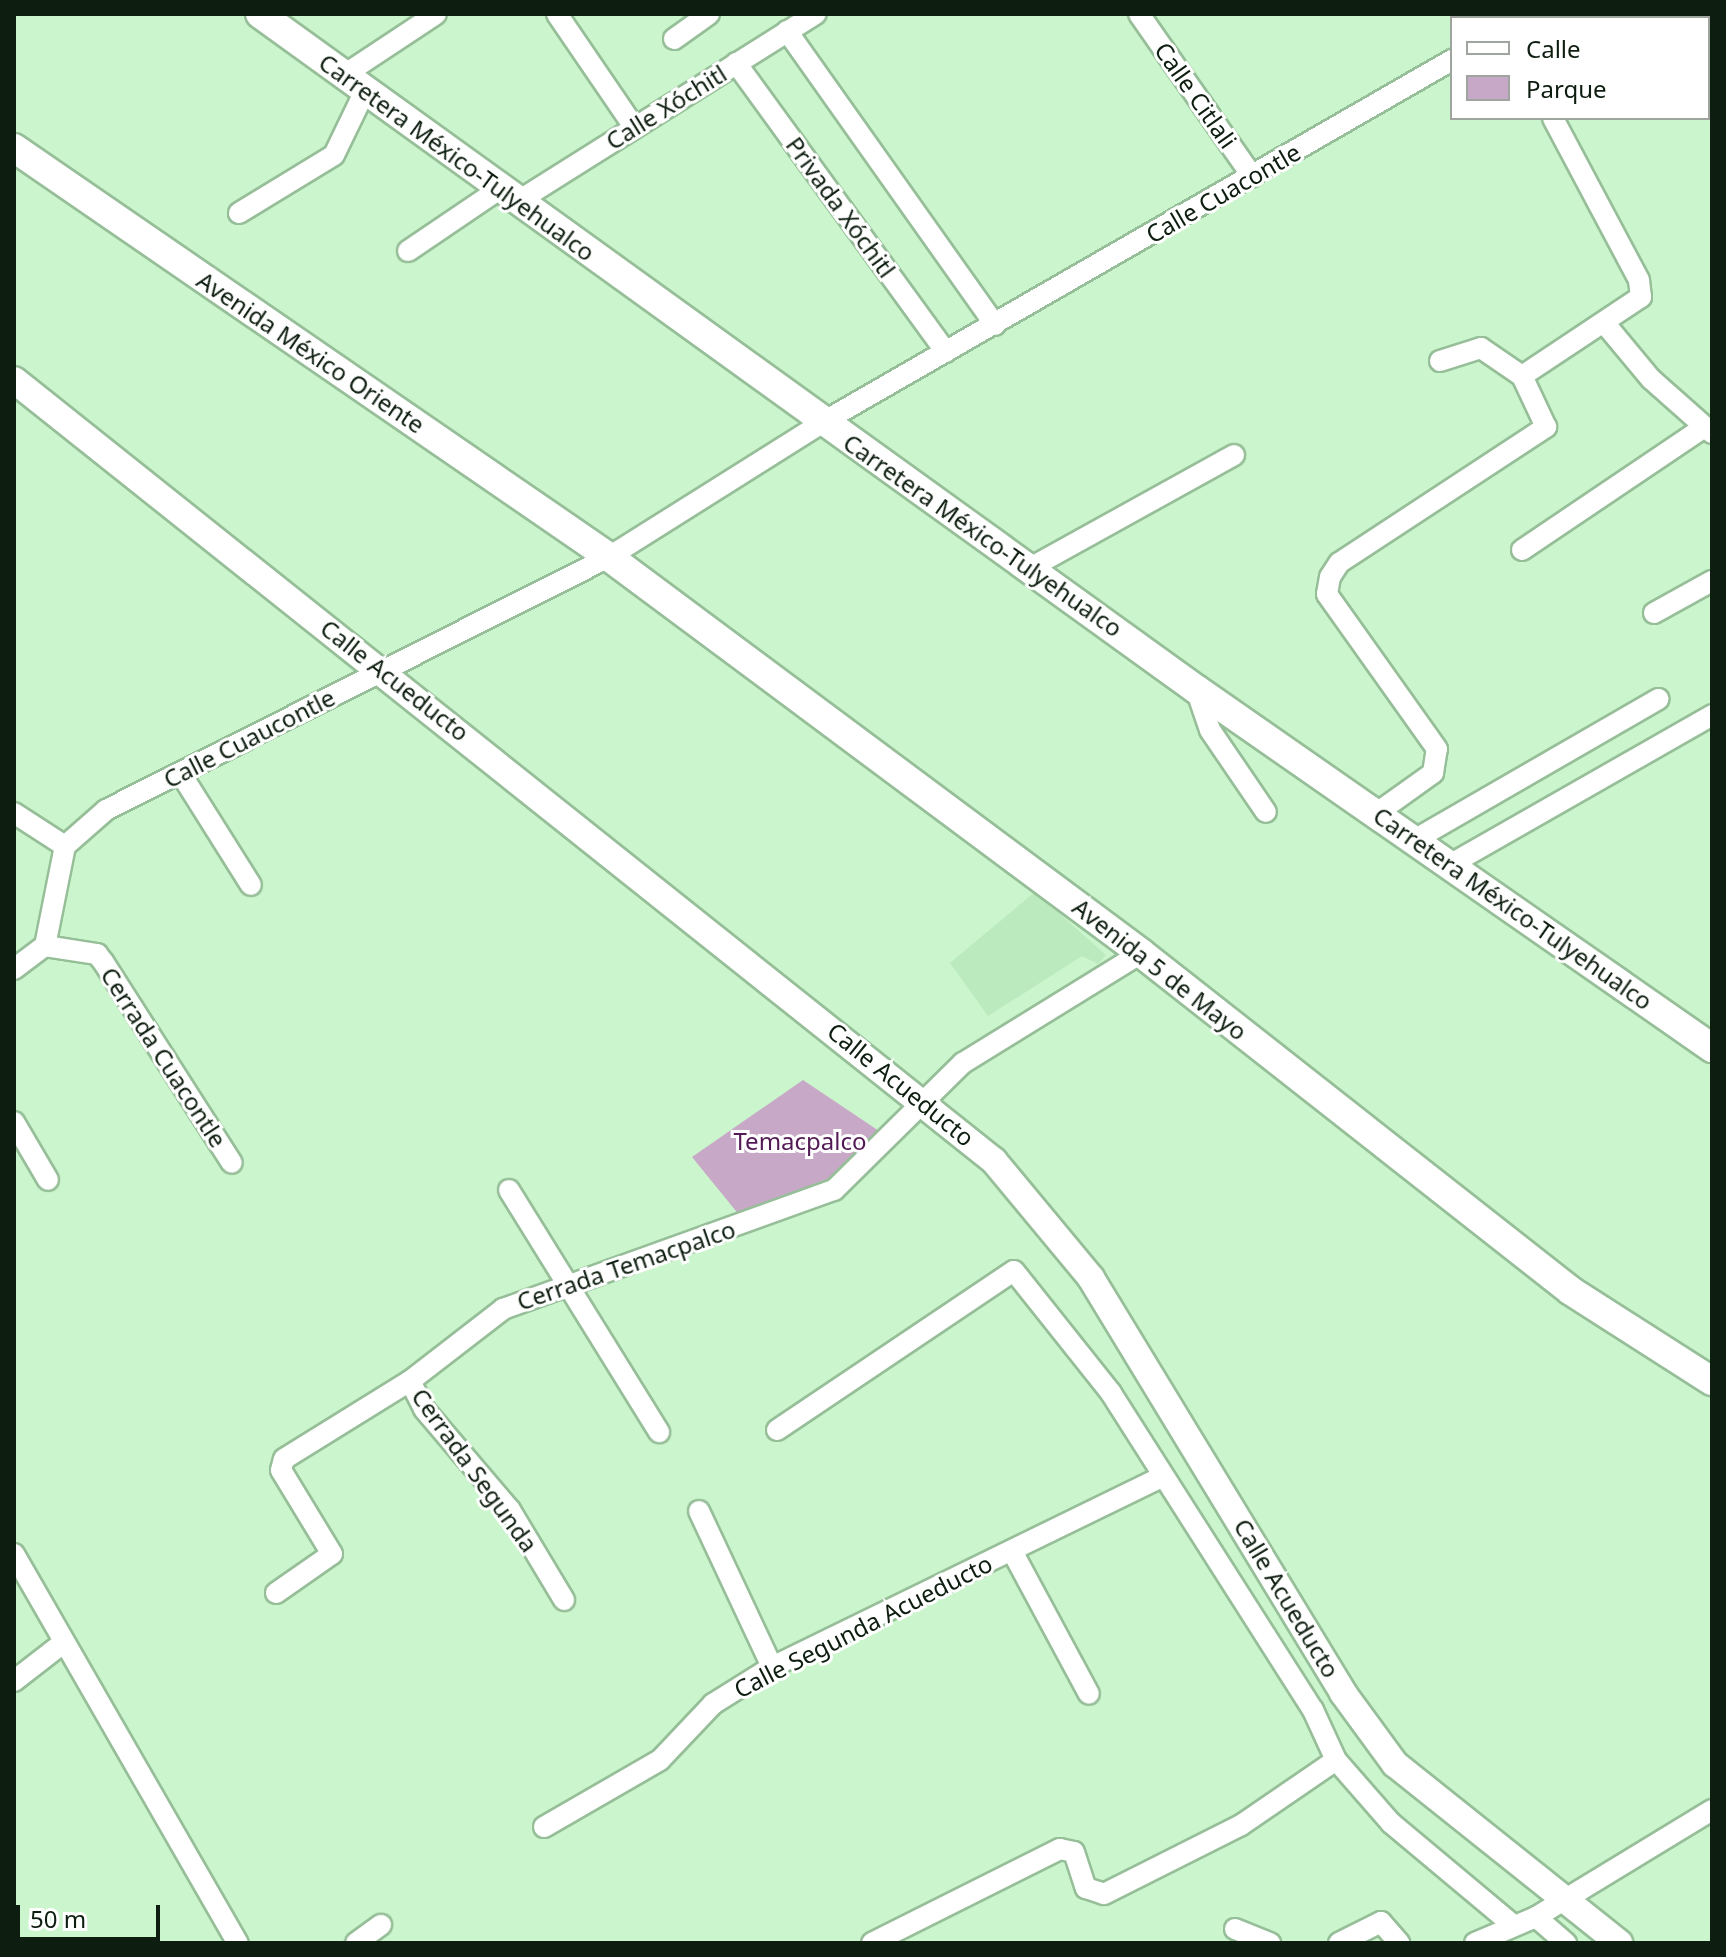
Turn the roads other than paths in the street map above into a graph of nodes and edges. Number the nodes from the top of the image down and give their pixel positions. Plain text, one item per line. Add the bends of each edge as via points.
1 (260, 14) edge
2 (436, 14) edge
3 (557, 14) edge
4 (709, 14) edge
5 (816, 14) edge
6 (1139, 14) edge
7 (787, 31) junction
8 (674, 39) dead end
9 (1450, 61) edge
10 (736, 63) junction
11 (354, 83) junction
12 (1554, 120) edge
13 (634, 127) junction
14 (14, 148) edge
15 (1252, 176) junction
16 (508, 196) junction
17 (239, 213) dead end
18 (408, 251) dead end
19 (995, 325) junction
20 (1606, 325) junction
21 (946, 352) junction
22 (1440, 361) dead end
23 (1522, 376) junction
24 (14, 380) edge
25 (823, 422) junction
26 (1708, 430) edge
27 (1234, 455) dead end
28 (1522, 550) dead end
29 (609, 557) junction
30 (1032, 567) junction
31 (1712, 581) edge
32 (1654, 613) dead end
33 (387, 674) junction
34 (1196, 689) junction
35 (1658, 699) dead end
36 (1712, 715) edge
37 (181, 774) junction
38 (1266, 812) dead end
39 (14, 813) edge
40 (1377, 813) junction
41 (1416, 839) junction
42 (65, 846) junction
43 (1453, 863) junction
44 (251, 885) dead end
45 (45, 946) junction
46 (1141, 953) junction
47 (14, 969) edge
48 (1712, 1048) edge
49 (923, 1100) junction
50 (14, 1122) edge
51 (232, 1163) dead end
52 (48, 1180) dead end
53 (509, 1190) dead end
54 (573, 1288) junction
55 (410, 1381) junction
56 (1712, 1381) edge
57 (777, 1430) dead end
58 (659, 1432) dead end
59 (1160, 1478) junction
60 (699, 1511) dead end
61 (1012, 1551) junction
62 (14, 1554) edge
63 (276, 1593) dead end
64 (564, 1600) dead end
65 (63, 1643) junction
66 (772, 1667) junction
67 (14, 1681) edge
68 (1089, 1694) dead end
69 (1336, 1760) junction
70 (1712, 1810) edge
71 (544, 1827) dead end
72 (1563, 1900) junction
73 (1536, 1917) junction
74 (381, 1925) dead end
75 (1513, 1925) junction
76 (1235, 1929) dead end
77 (238, 1943) edge
78 (356, 1943) edge
79 (872, 1943) edge
80 (1270, 1943) edge
81 (1339, 1943) edge
82 (1399, 1943) edge
83 (1475, 1943) edge
84 (1566, 1943) edge
85 (1619, 1943) edge

1 - 11 main road, Carretera México-Tulyehualco
2 - 11 street
3 - 13 street
4 - 8 street
5 - 7 street, Calle Xóchitl
6 - 15 street, Calle Citlali
7 - 10 street, Calle Xóchitl
7 - 19 street
9 - 15 street, Calle Cuacontle
10 - 13 street, Calle Xóchitl
10 - 21 street, Privada Xóchitl
11 - 16 main road, Carretera México-Tulyehualco
11 - 17 street via 334,155
12 - 20 street via 1639,280 1641,297
13 - 16 street, Calle Xóchitl
14 - 29 main road, Avenida México Oriente
15 - 19 street, Calle Cuacontle
16 - 18 street, Calle Xóchitl
16 - 25 main road, Carretera México-Tulyehualco
19 - 21 street, Calle Cuacontle
20 - 23 street
20 - 26 street
21 - 25 street, Calle Cuacontle
22 - 23 street via 1481,348
23 - 40 street via 1546,427 1339,563 1330,577 1327,594 1437,749 1433,773
24 - 33 street, Calle Acueducto
25 - 29 street, Calle Cuacontle
25 - 30 main road, Carretera México-Tulyehualco
26 - 28 street
27 - 30 street
29 - 33 street, Calle Cuaucontle
29 - 46 main road, Avenida 5 de Mayo
30 - 34 main road, Carretera México-Tulyehualco
31 - 32 street
33 - 37 street, Calle Cuaucontle via 349,685
33 - 49 street, Calle Acueducto
34 - 38 street via 1210,730
34 - 40 main road, Carretera México-Tulyehualco
35 - 41 street
36 - 43 street
37 - 42 street, Calle Cuaucontle via 106,810
37 - 44 street
39 - 42 street
40 - 41 main road, Carretera México-Tulyehualco
41 - 43 main road, Carretera México-Tulyehualco
42 - 45 street
43 - 48 main road, Carretera México-Tulyehualco
45 - 47 street
45 - 51 street, Cerrada Cuacontle via 97,954
46 - 49 street, Cerrada Temacpalco via 1021,1023
46 - 56 main road, Avenida 5 de Mayo via 1571,1291
49 - 54 street, Cerrada Temacpalco via 834,1190
49 - 72 street, Calle Acueducto via 994,1161 1091,1278 1343,1693 1395,1764
50 - 52 street
53 - 54 street
54 - 55 street, Cerrada Temacpalco via 503,1309
54 - 58 street
55 - 63 street, Cerrada Temacpalco via 284,1459 281,1470 332,1549 328,1560
55 - 64 street, Cerrada Segunda via 424,1409 510,1510
57 - 59 street, Calle Acueducto via 1014,1271 1111,1393
59 - 61 street, Calle Segunda Acueducto
59 - 69 street, Calle Acueducto via 1296,1683
60 - 66 street
61 - 66 street, Calle Segunda Acueducto
61 - 68 street
62 - 65 street
65 - 67 street
65 - 77 street
66 - 71 street, Calle Segunda Acueducto via 713,1704 660,1760
69 - 75 street, Calle Acueducto via 1391,1823
69 - 79 street via 1241,1825 1104,1894 1086,1888 1074,1852 1060,1849
70 - 72 street
72 - 73 street
72 - 85 street, Calle Acueducto
73 - 75 street
73 - 84 street
74 - 78 street
75 - 83 street
76 - 80 street
81 - 82 street via 1381,1922

